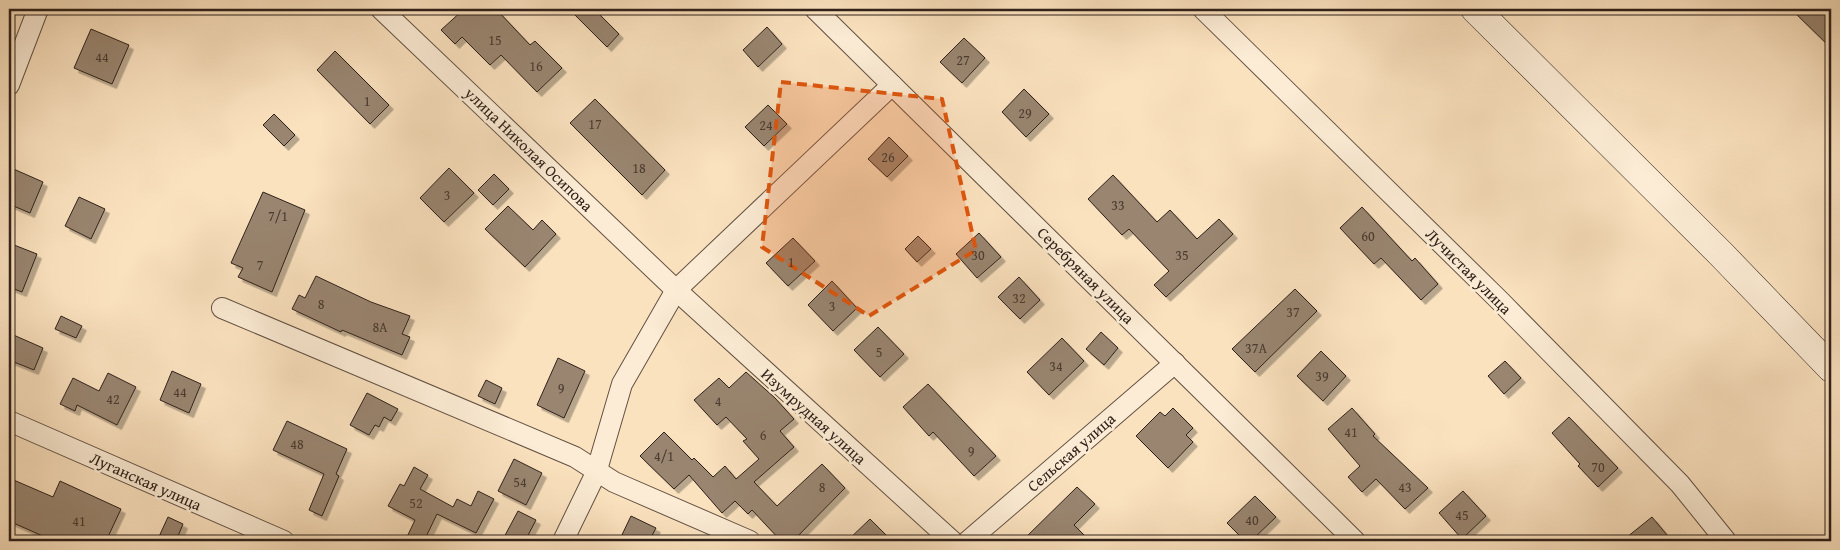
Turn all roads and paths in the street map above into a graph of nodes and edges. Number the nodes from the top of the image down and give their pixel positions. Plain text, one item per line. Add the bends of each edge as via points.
1 (38, 9) edge
2 (381, 9) edge
3 (815, 9) edge
4 (1202, 9) edge
5 (1475, 9) edge
6 (14, 53) edge
7 (9, 85) edge
8 (892, 85) junction
9 (676, 290) junction
10 (222, 308) dead end
11 (1175, 363) junction
12 (1831, 368) edge
13 (9, 421) edge
14 (596, 473) junction
15 (284, 541) edge
16 (563, 541) edge
17 (750, 541) edge
18 (952, 541) edge
19 (968, 541) edge
20 (1355, 541) edge
21 (1726, 541) edge

1 - 6 street
2 - 9 street, улица Николая Осипова
3 - 8 street, Серебряная улица
4 - 21 street, Лучистая улица via 1673,476
5 - 12 main road
6 - 7 street
8 - 9 street
8 - 11 street, Серебряная улица
9 - 14 street via 622,384
9 - 18 street, Изумрудная улица
10 - 14 street via 575,457
11 - 19 street, Сельская улица
11 - 20 street, Серебряная улица
13 - 15 street, Луганская улица
14 - 16 street
14 - 17 street

